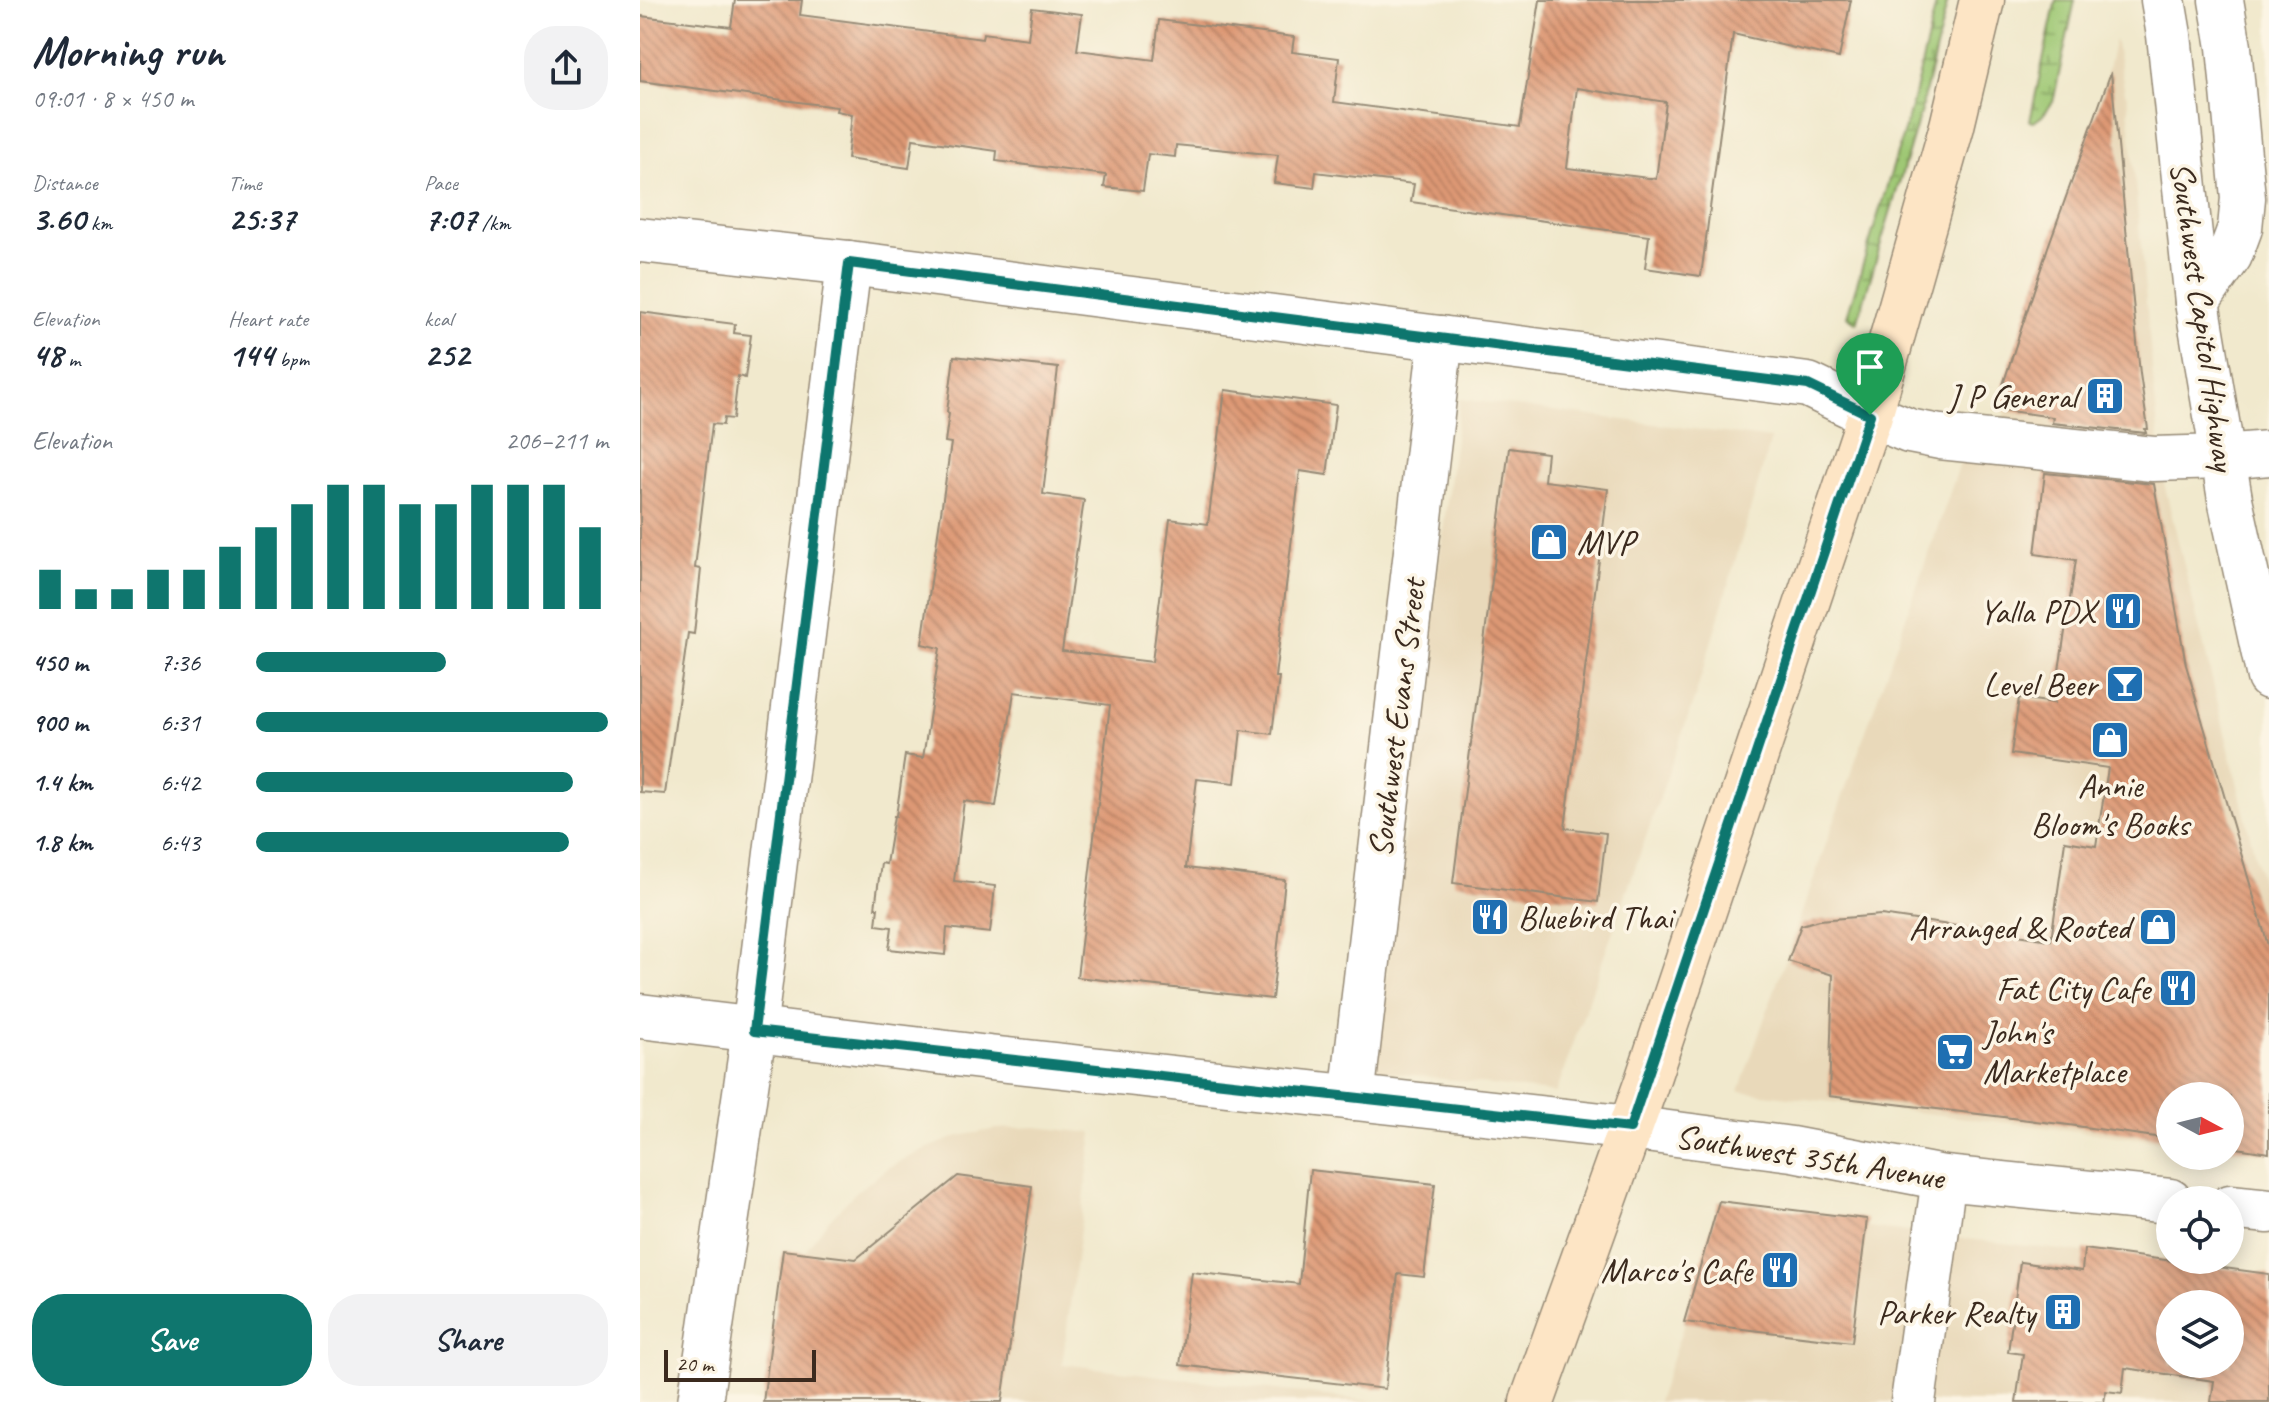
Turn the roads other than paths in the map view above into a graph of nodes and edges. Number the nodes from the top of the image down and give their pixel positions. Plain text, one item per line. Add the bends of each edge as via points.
1 (1982, 0) edge
2 (2221, 0) edge
3 (2166, 18) edge
4 (640, 240) edge
5 (849, 263) junction
6 (2197, 302) junction
7 (1441, 338) junction
8 (1870, 415) junction
9 (2269, 453) edge
10 (2223, 457) junction
11 (2269, 677) edge
12 (640, 1016) edge
13 (754, 1031) junction
14 (1352, 1098) junction
15 (1630, 1128) junction
16 (1944, 1178) junction
17 (2156, 1200) edge
18 (2244, 1208) edge
19 (2269, 1211) edge
20 (700, 1402) edge
21 (1532, 1402) edge
22 (1913, 1402) edge

1 - 8 main road
2 - 6 street via 2243,198 2230,255
3 - 6 street, Southwest Capitol Highway
4 - 5 street
5 - 7 street
5 - 13 street
6 - 10 street, Southwest Capitol Highway
7 - 8 street via 1808,385
7 - 14 street, Southwest Evans Street
8 - 10 street via 1940,437 2153,459
8 - 15 main road
9 - 10 street
10 - 11 street, Southwest Capitol Highway
12 - 13 street, Southwest 35th Avenue
13 - 14 street, Southwest 35th Avenue
13 - 20 street
14 - 15 street, Southwest 35th Avenue
15 - 16 street, Southwest 35th Avenue via 1792,1149
15 - 21 main road
16 - 17 street, Southwest 35th Avenue
16 - 22 street
18 - 19 street

